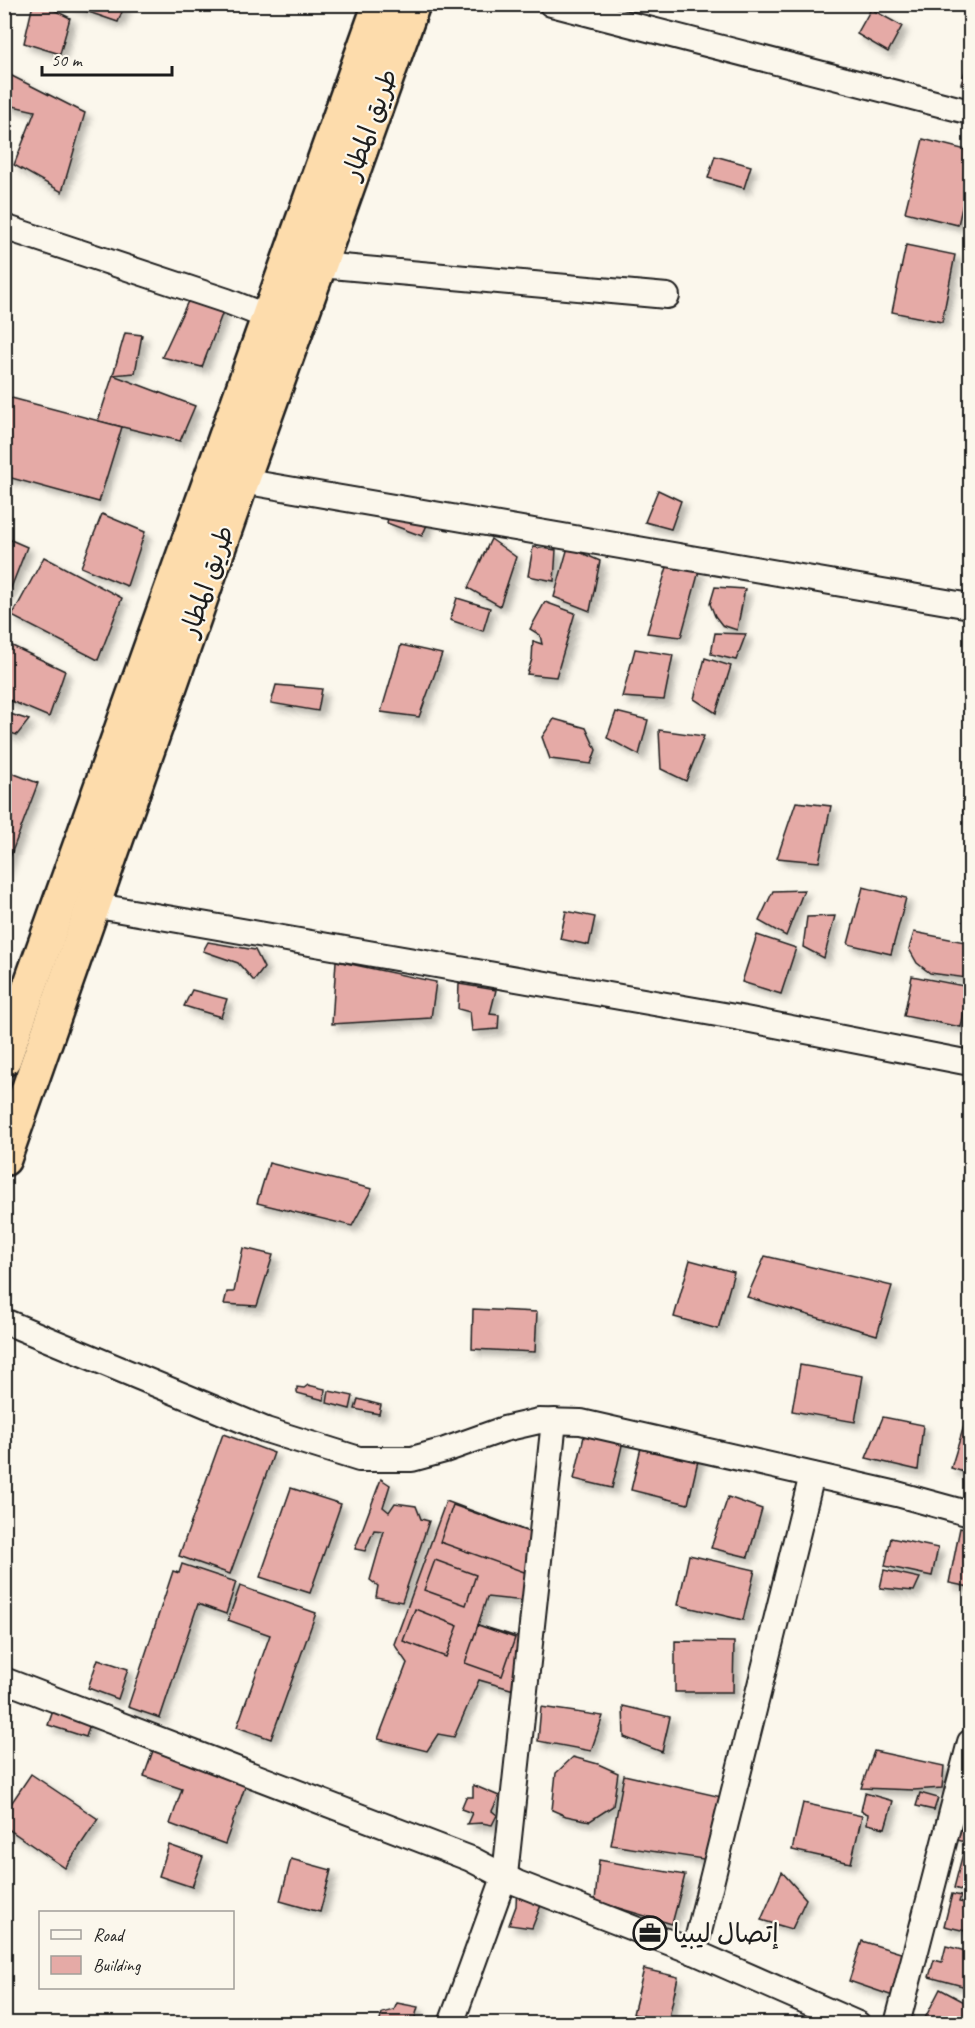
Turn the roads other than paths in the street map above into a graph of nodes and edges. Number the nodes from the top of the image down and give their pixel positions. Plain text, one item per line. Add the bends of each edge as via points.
1 (380, 4) edge
2 (413, 4) edge
3 (551, 4) edge
4 (970, 112) edge
5 (349, 137) junction
6 (4, 227) edge
7 (320, 265) junction
8 (666, 296) dead end
9 (268, 317) junction
10 (242, 481) junction
11 (970, 606) edge
12 (93, 905) junction
13 (4, 1059) edge
14 (970, 1063) edge
15 (4, 1159) edge
16 (4, 1321) edge
17 (554, 1421) junction
18 (812, 1475) junction
19 (970, 1514) edge
20 (4, 1680) edge
21 (970, 1743) edge
22 (505, 1875) junction
23 (694, 1952) junction
24 (451, 2024) edge
25 (858, 2024) edge
26 (897, 2024) edge

1 - 5 highway, طريق المطار
2 - 5 highway, طريق المطار
3 - 4 street
5 - 7 highway, طريق المطار
5 - 9 highway, طريق المطار
6 - 9 street
7 - 8 street
7 - 10 highway, طريق المطار
9 - 13 highway, طريق المطار
10 - 11 street
10 - 12 highway, طريق المطار
12 - 14 street via 735,1017
12 - 15 highway, طريق المطار
16 - 17 street via 266,1430 359,1459 412,1459 504,1429
17 - 18 street via 581,1422
17 - 22 street
18 - 19 street
18 - 23 street
20 - 22 street
21 - 26 street
22 - 23 street
22 - 24 street
23 - 25 street

